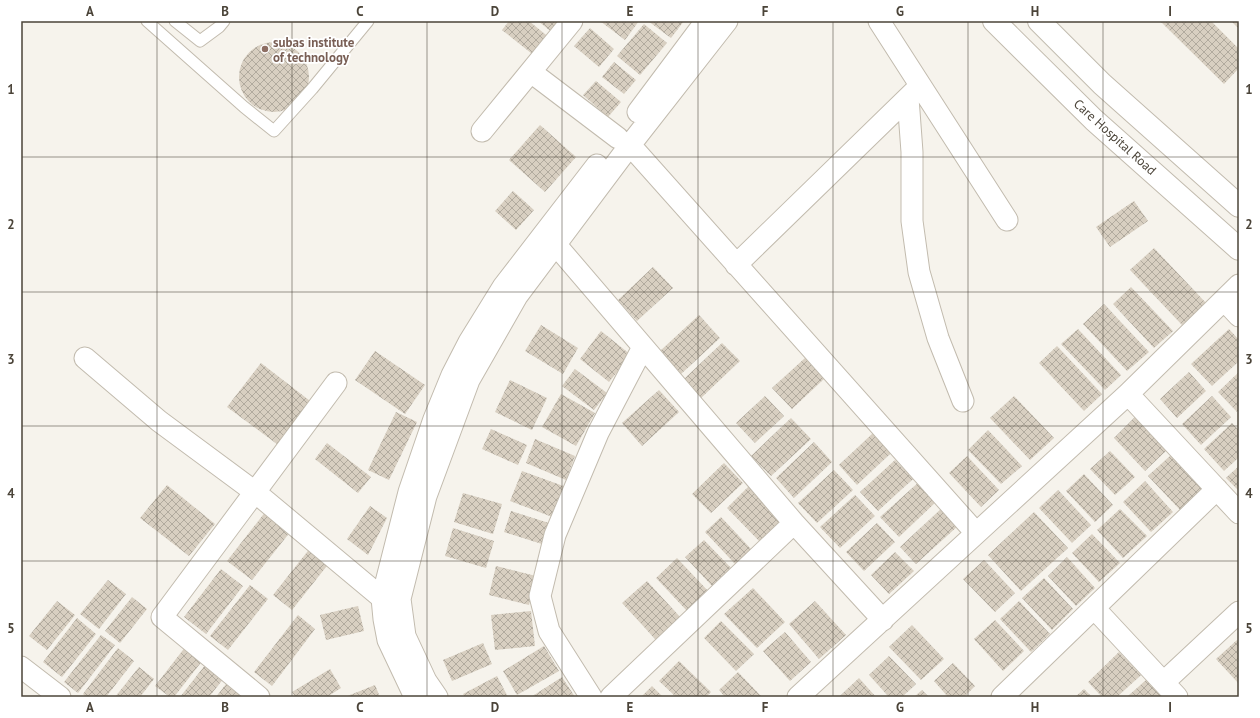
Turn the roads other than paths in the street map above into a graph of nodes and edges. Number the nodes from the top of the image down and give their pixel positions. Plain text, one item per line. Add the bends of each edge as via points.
1 (147, 21) edge
2 (175, 21) edge
3 (224, 21) edge
4 (368, 21) edge
5 (572, 21) edge
6 (706, 21) edge
7 (727, 21) edge
8 (880, 21) edge
9 (994, 21) edge
10 (1039, 21) edge
11 (532, 72) junction
12 (914, 92) junction
13 (482, 131) dead end
14 (624, 142) junction
15 (1239, 206) edge
16 (1007, 220) dead end
17 (556, 245) junction
18 (1239, 249) edge
19 (736, 265) junction
20 (1239, 285) edge
21 (510, 292) junction
22 (1225, 301) junction
23 (1239, 316) edge
24 (643, 347) junction
25 (85, 358) dead end
26 (336, 383) dead end
27 (1128, 394) junction
28 (963, 400) dead end
29 (1217, 489) junction
30 (255, 492) junction
31 (1239, 513) edge
32 (794, 523) junction
33 (976, 533) junction
34 (382, 598) junction
35 (1094, 608) junction
36 (1239, 612) edge
37 (883, 620) junction
38 (21, 667) edge
39 (1164, 682) junction
40 (807, 694) edge
41 (1012, 694) edge
42 (60, 697) edge
43 (259, 697) edge
44 (415, 697) edge
45 (437, 697) edge
46 (591, 697) edge
47 (611, 697) edge
48 (1178, 697) edge

1 - 4 lane via 274,131
2 - 3 lane via 200,41
5 - 11 street
6 - 14 street
7 - 14 street
8 - 12 street
9 - 18 street, Care Hospital Road via 1094,120
10 - 15 street via 1102,84
11 - 13 street
11 - 14 street
12 - 16 street
12 - 19 street
12 - 28 street via 912,221 919,272 938,338
14 - 17 street
14 - 19 street
14 - 21 street
17 - 21 street
17 - 24 street
19 - 33 street
20 - 22 street
21 - 34 street via 466,348 452,375 409,492
21 - 45 street via 451,424 426,496 400,599 405,636 426,681
22 - 23 street
22 - 27 street
24 - 32 street
24 - 46 street via 598,433 555,535 540,596 549,631
25 - 30 street via 159,421
26 - 30 street
27 - 29 street
27 - 33 street
29 - 31 street
29 - 35 street
30 - 34 street
30 - 43 street via 162,617
32 - 37 street
32 - 47 street
33 - 37 street
34 - 44 street via 388,640
35 - 39 street
35 - 41 street
36 - 39 street
37 - 40 street
38 - 42 street
39 - 48 street

